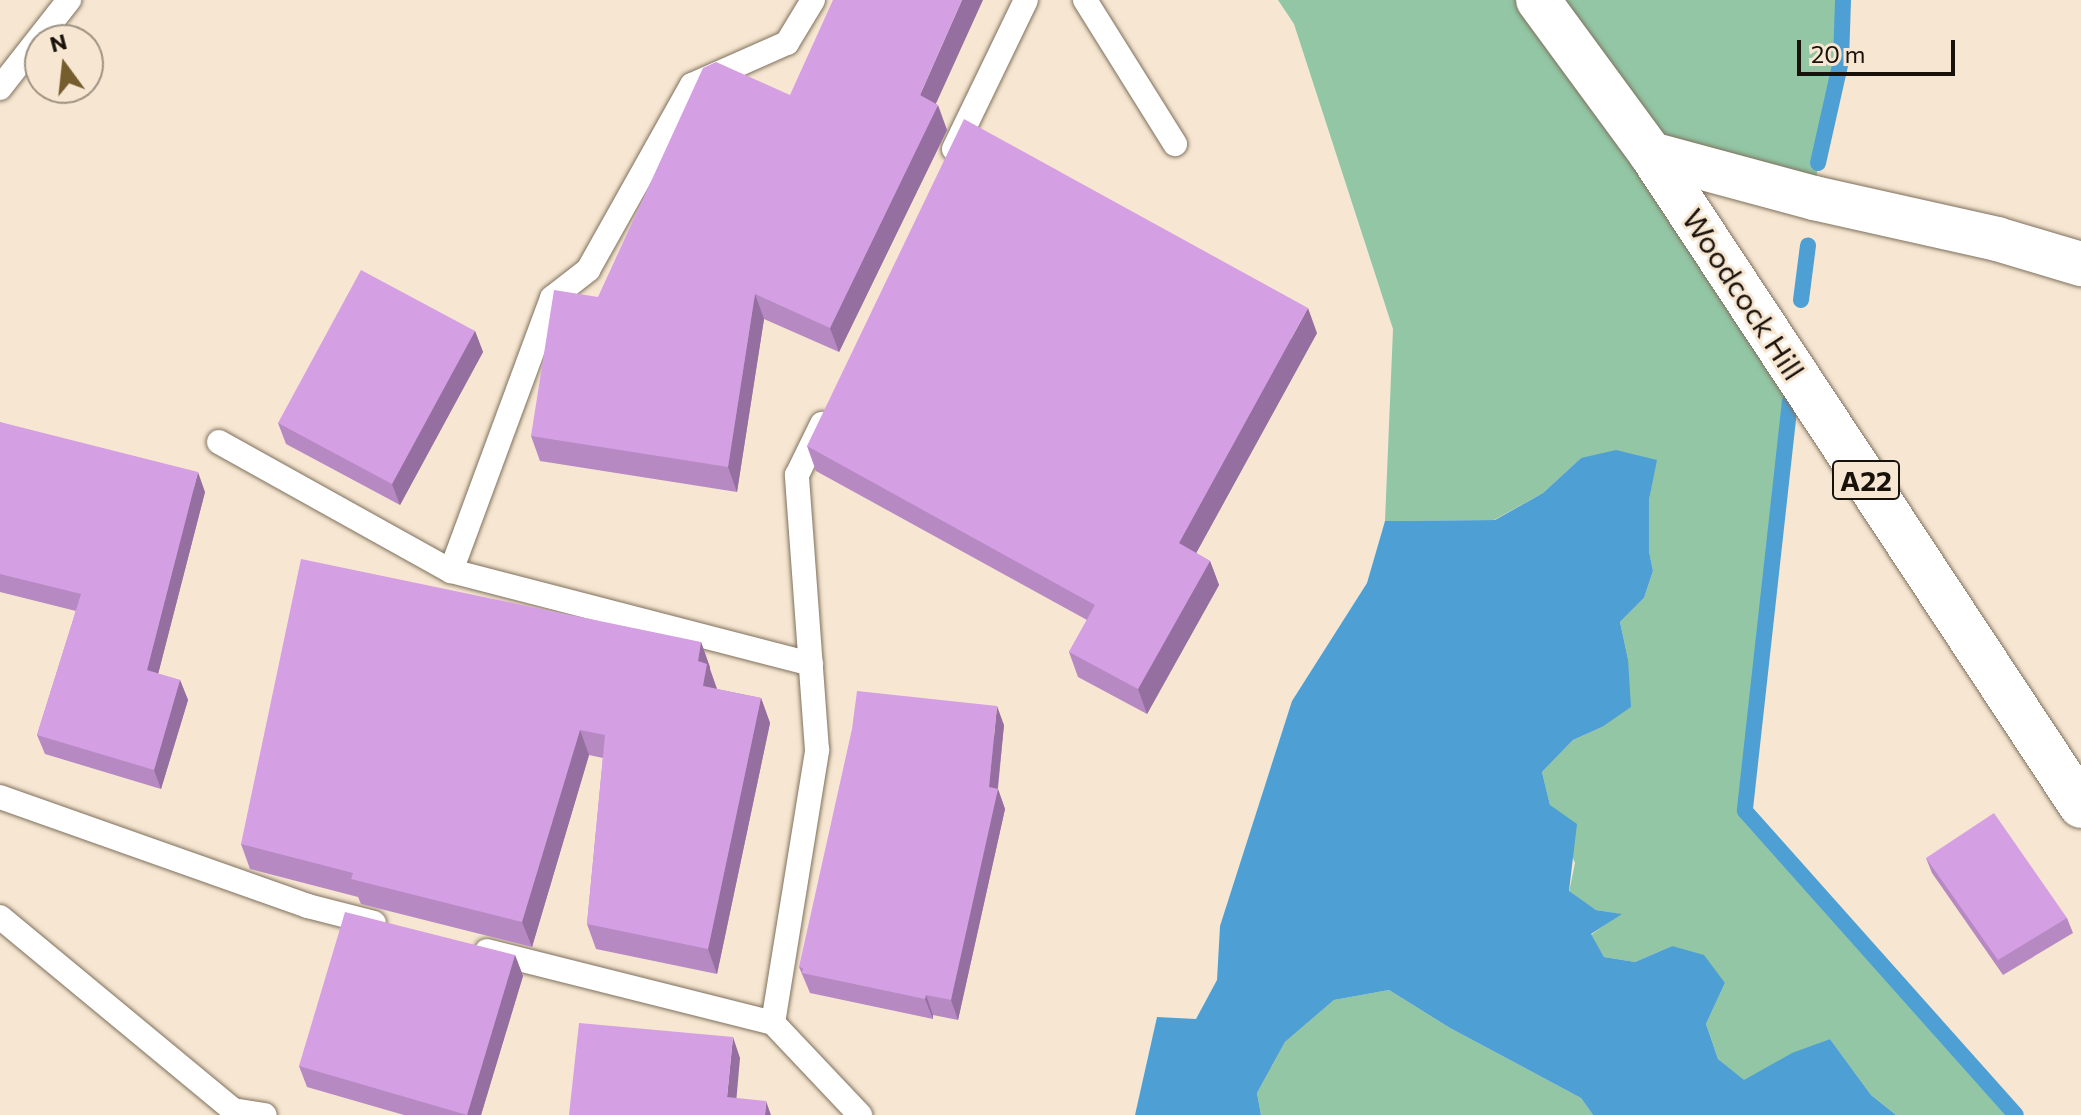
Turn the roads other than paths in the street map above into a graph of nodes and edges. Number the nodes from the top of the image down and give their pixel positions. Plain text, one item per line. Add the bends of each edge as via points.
1 (69, 0) edge
2 (813, 0) edge
3 (1026, 0) edge
4 (1085, 0) edge
5 (1538, 0) edge
6 (0, 88) edge
7 (1175, 144) dead end
8 (1651, 154) junction
9 (943, 173) edge
10 (2081, 264) edge
11 (832, 403) edge
12 (219, 442) dead end
13 (451, 571) junction
14 (811, 664) junction
15 (0, 797) edge
16 (2081, 806) edge
17 (0, 917) edge
18 (401, 930) edge
19 (463, 945) edge
20 (773, 1023) junction
21 (265, 1115) edge
22 (860, 1115) edge

1 - 6 lane
2 - 13 lane via 787,43 692,85 588,270 552,298
3 - 9 lane
4 - 7 lane
5 - 8 main road, A22
8 - 10 main road, Woodcock Hill
8 - 16 main road, Woodcock Hill / A22
11 - 14 lane via 797,475
12 - 13 lane
13 - 14 lane
14 - 20 lane via 817,750
15 - 18 lane via 308,906
17 - 21 lane via 233,1110
19 - 20 lane
20 - 22 lane

